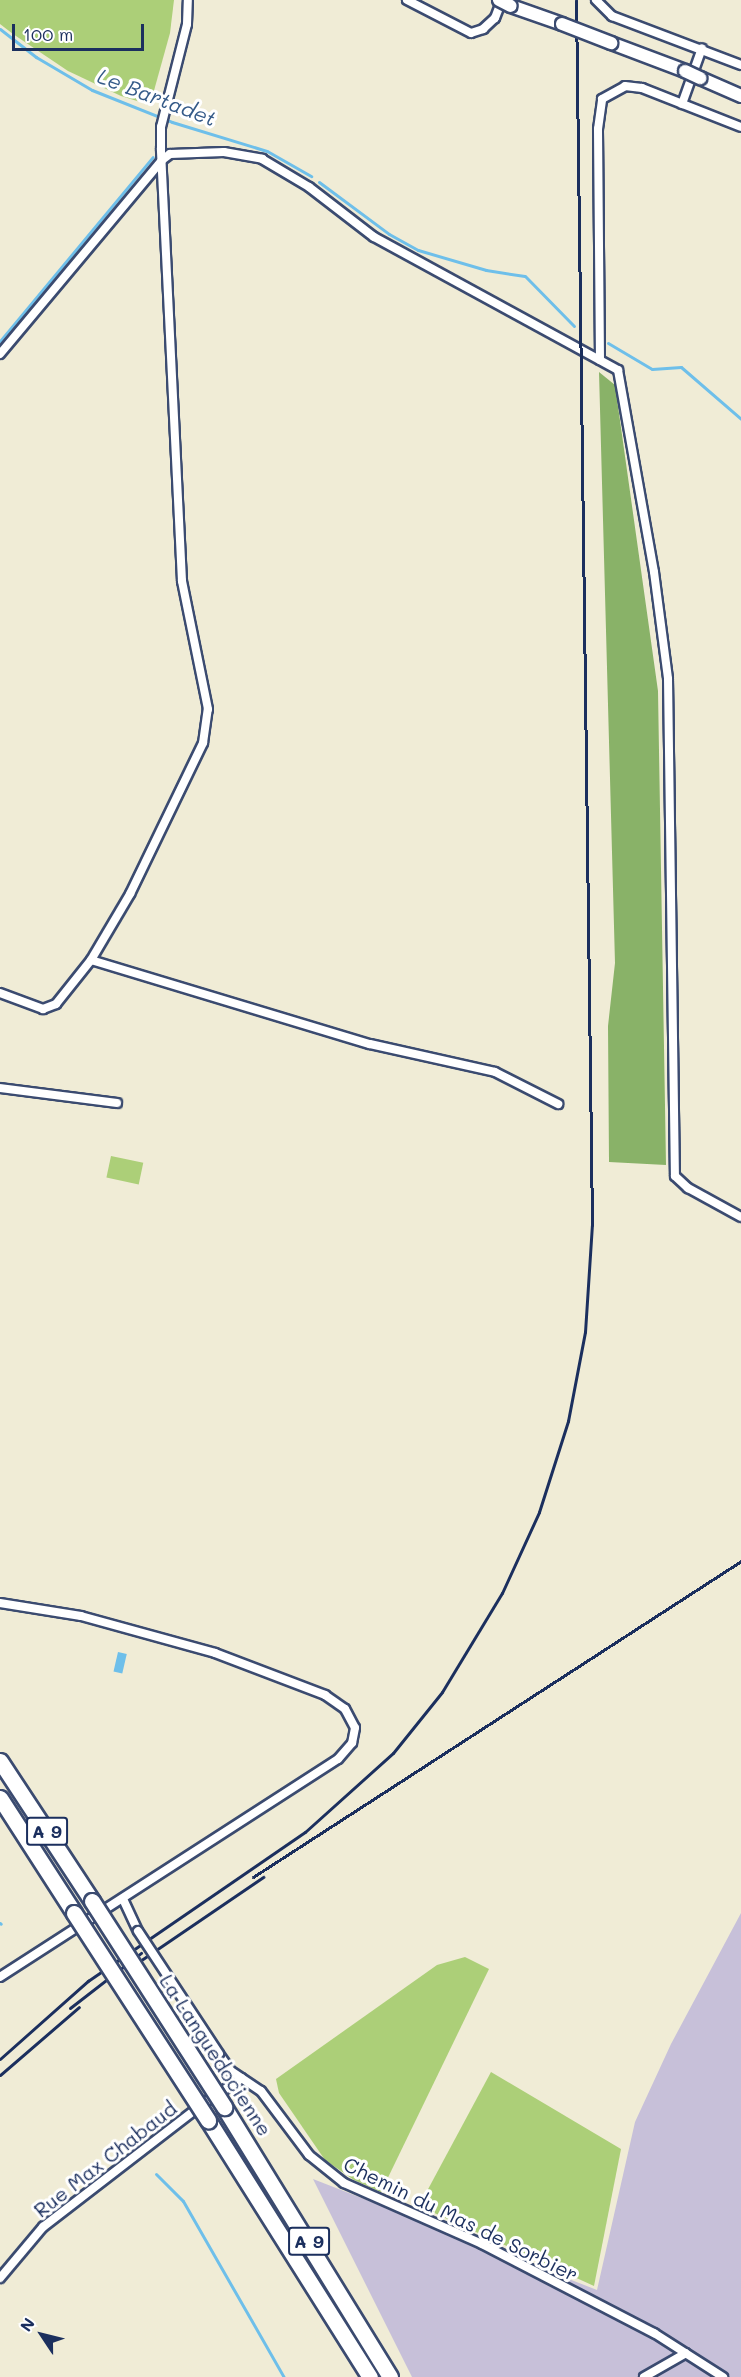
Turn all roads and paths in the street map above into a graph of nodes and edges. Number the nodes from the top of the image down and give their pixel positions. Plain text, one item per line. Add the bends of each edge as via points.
1 (188, 0) edge
2 (407, 0) edge
3 (596, 0) edge
4 (504, 2) edge
5 (702, 48) junction
6 (741, 65) edge
7 (741, 96) edge
8 (682, 104) junction
9 (741, 127) edge
10 (162, 160) junction
11 (0, 354) edge
12 (600, 360) junction
13 (91, 960) junction
14 (0, 993) edge
15 (0, 1088) edge
16 (117, 1103) dead end
17 (558, 1104) dead end
18 (741, 1217) edge
19 (0, 1604) edge
20 (0, 1761) edge
21 (0, 1798) edge
22 (123, 1899) junction
23 (0, 1977) edge
24 (242, 2078) junction
25 (0, 2278) edge
26 (686, 2353) junction
27 (370, 2377) edge
28 (390, 2377) edge
29 (644, 2377) edge
30 (723, 2377) edge

1 - 10 street via 187,24 160,128
2 - 4 street via 471,33 495,18
3 - 5 street via 612,16
4 - 7 main road, bridge
5 - 6 street
5 - 8 street
8 - 9 street
8 - 12 street via 642,88 625,86 602,99 598,129
10 - 11 street
10 - 12 street via 170,154 224,152 262,159 309,187 374,237
10 - 13 street via 182,580 208,708 203,743 130,894
12 - 18 street via 618,370 624,391 668,679 675,1176 688,1188
13 - 14 street via 56,1004 43,1009
13 - 17 street via 370,1044 495,1072
15 - 16 street
19 - 22 street via 81,1616 215,1653 325,1695 345,1709 355,1728 352,1743 338,1759
20 - 28 highway, La Languedocienne / A 9, bridge via 224,2107
21 - 27 highway, A 9, bridge
22 - 23 street
22 - 24 street, Chemin du Mas de Sorbier, bridge via 138,1931 219,2054
24 - 25 street, Rue Max Chabaud via 43,2227
24 - 26 street, Chemin du Mas de Sorbier via 261,2091 309,2155 344,2183 375,2199 442,2223
26 - 29 street
26 - 30 street, Chemin du Mas de Sorbier

